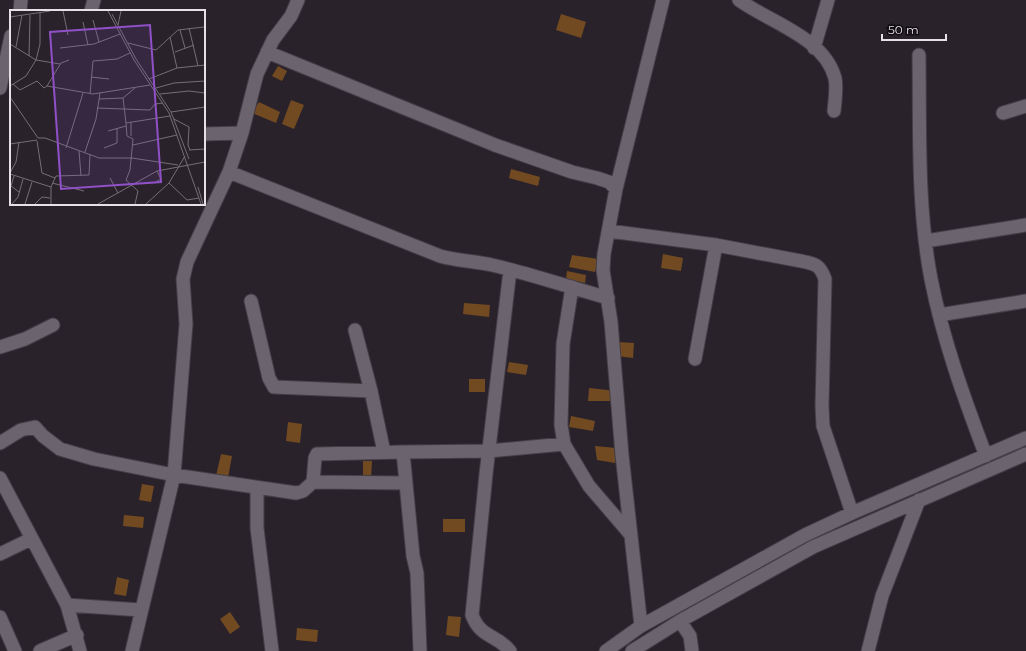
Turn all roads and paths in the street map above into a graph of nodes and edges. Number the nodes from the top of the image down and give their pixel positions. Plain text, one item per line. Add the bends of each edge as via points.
1 (21, 0) edge
2 (94, 0) edge
3 (298, 0) edge
4 (663, 0) edge
5 (739, 0) edge
6 (828, 0) edge
7 (20, 10) edge
8 (92, 10) edge
9 (10, 41) edge
10 (814, 48) junction
11 (267, 52) junction
12 (919, 55) dead end
13 (0, 88) edge
14 (1026, 106) edge
15 (834, 111) dead end
16 (1003, 113) dead end
17 (242, 133) junction
18 (205, 134) edge
19 (229, 172) junction
20 (616, 189) junction
21 (209, 201) edge
22 (1026, 225) edge
23 (609, 232) junction
24 (926, 241) junction
25 (716, 245) junction
26 (510, 270) junction
27 (572, 287) junction
28 (608, 298) junction
29 (251, 301) dead end
30 (1026, 301) edge
31 (939, 315) junction
32 (53, 325) dead end
33 (355, 330) dead end
34 (0, 347) edge
35 (695, 359) dead end
36 (371, 391) junction
37 (1026, 438) edge
38 (0, 443) edge
39 (564, 444) junction
40 (489, 451) junction
41 (384, 452) junction
42 (403, 452) junction
43 (1026, 454) edge
44 (986, 456) junction
45 (174, 475) junction
46 (0, 478) edge
47 (313, 482) junction
48 (406, 483) junction
49 (257, 488) junction
50 (919, 500) junction
51 (852, 513) junction
52 (630, 535) junction
53 (31, 539) junction
54 (0, 554) edge
55 (67, 605) junction
56 (141, 610) junction
57 (0, 617) edge
58 (680, 621) junction
59 (641, 626) junction
60 (77, 635) junction
61 (14, 651) edge
62 (40, 651) edge
63 (80, 651) edge
64 (132, 651) edge
65 (272, 651) edge
66 (420, 651) edge
67 (510, 651) edge
68 (606, 651) edge
69 (632, 651) edge
70 (692, 651) edge
71 (868, 651) edge

1 - 7 street
2 - 8 street
3 - 11 street via 291,16
4 - 20 street
5 - 10 street via 801,37
6 - 10 street
9 - 13 street
10 - 15 street via 822,55 835,78
11 - 17 street via 257,74
11 - 20 street via 495,145 609,182
12 - 24 street via 920,178
14 - 16 street
17 - 18 street
17 - 19 street
19 - 21 street
19 - 26 street via 440,256
20 - 23 street
21 - 45 street via 185,271 186,324
22 - 24 street
23 - 25 street
23 - 28 street via 603,270
24 - 31 street
25 - 35 street
25 - 51 street via 801,261 821,268 825,279 823,426
26 - 27 street
26 - 40 street
27 - 28 street
27 - 39 street via 563,344 561,425
28 - 52 street
29 - 36 street via 269,378 274,387
30 - 31 street
31 - 44 street via 961,390
32 - 34 street via 25,339
33 - 36 street
36 - 41 street
37 - 44 street
38 - 45 street via 21,430 35,427 60,449 94,459
39 - 40 street
39 - 52 street via 588,486
40 - 42 street
40 - 67 street via 472,615 476,626 504,644
41 - 42 street
41 - 47 street via 317,454
42 - 48 street
43 - 50 street
44 - 51 street
45 - 49 street
45 - 56 street
46 - 53 street
47 - 48 street
47 - 49 street via 303,491 296,493
48 - 66 street via 417,573
49 - 65 street via 257,528
50 - 58 street via 813,547
50 - 71 street via 882,596
51 - 59 street
52 - 59 street
53 - 54 street
53 - 55 street
55 - 56 street
55 - 60 street
56 - 64 street
57 - 61 street
58 - 69 street
58 - 70 street via 690,636
59 - 68 street
60 - 62 street
60 - 63 street

